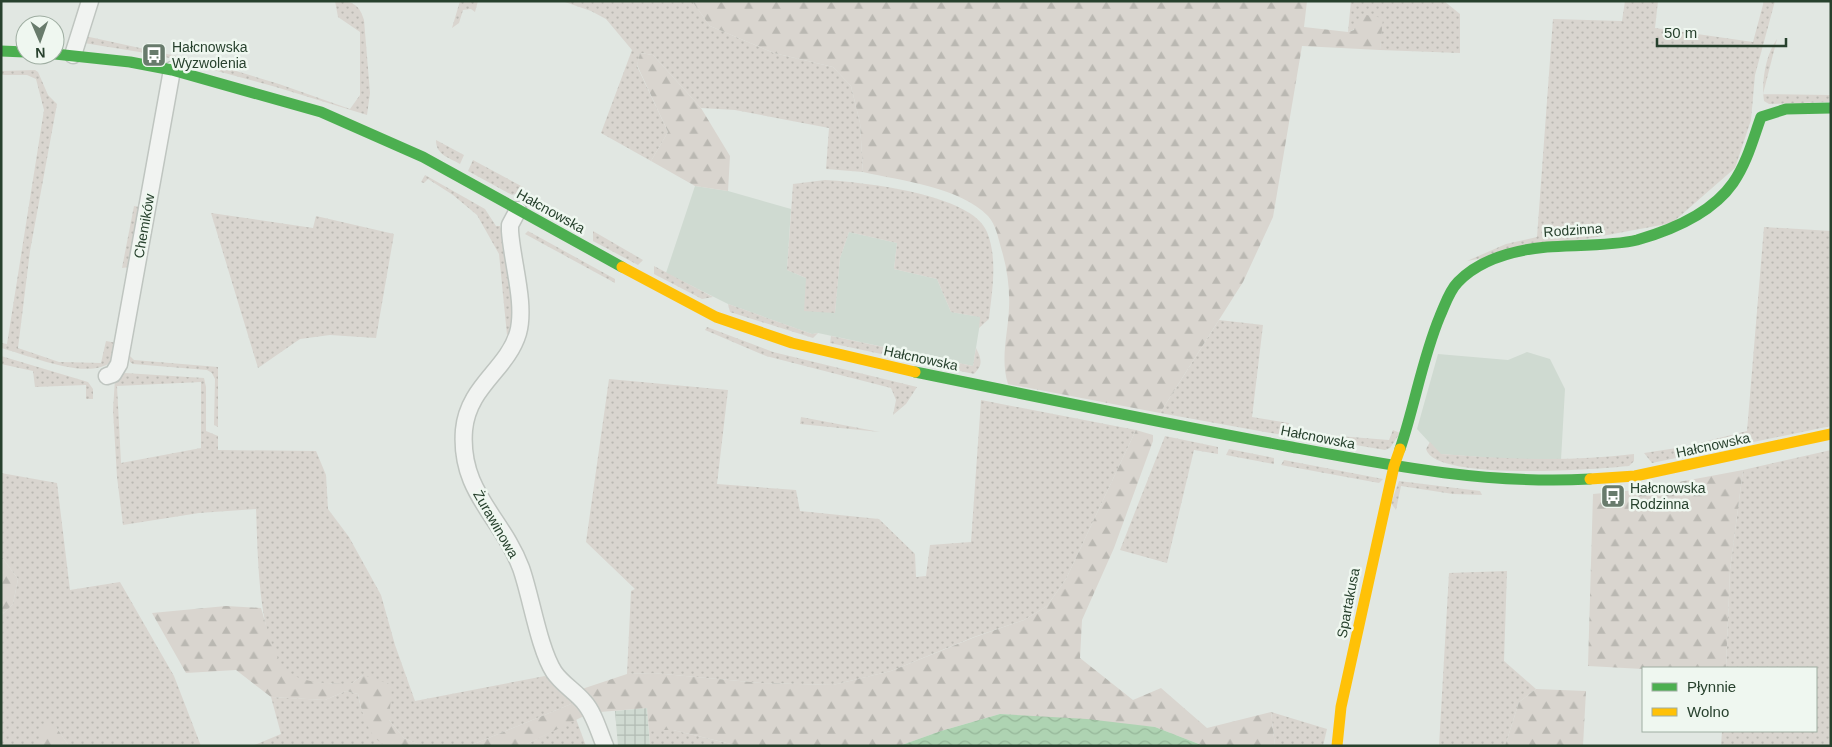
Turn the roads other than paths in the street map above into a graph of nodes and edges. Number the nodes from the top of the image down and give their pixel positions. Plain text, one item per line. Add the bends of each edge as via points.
1 (90, 1) edge
2 (1, 50) edge
3 (15, 51) edge
4 (65, 55) edge
5 (74, 55) junction
6 (172, 70) junction
7 (1831, 108) edge
8 (518, 210) junction
9 (107, 376) dead end
10 (1831, 434) edge
11 (1394, 466) junction
12 (606, 746) edge
13 (1337, 746) edge

1 - 5 street
2 - 3 street
4 - 5 street, Hałcnowska
5 - 6 street, Hałcnowska
6 - 8 street, Hałcnowska via 297,104 345,122 423,157
6 - 9 street, Chemików via 119,364 113,374
7 - 11 street, Rodzinna via 1786,109 1761,117 1745,162 1732,184 1710,205 1678,226 1636,240 1536,248 1502,255 1476,268 1457,283 1429,341 1407,429
8 - 11 street, Hałcnowska via 698,308 736,325 792,343 984,386
8 - 12 street, Żurawinowa via 510,225 520,310 518,332 509,351 469,406 464,432 467,466 477,495 520,566 554,672 588,708
10 - 11 street, Hałcnowska via 1659,472 1610,478 1507,480
11 - 13 street, Spartakusa via 1340,712

